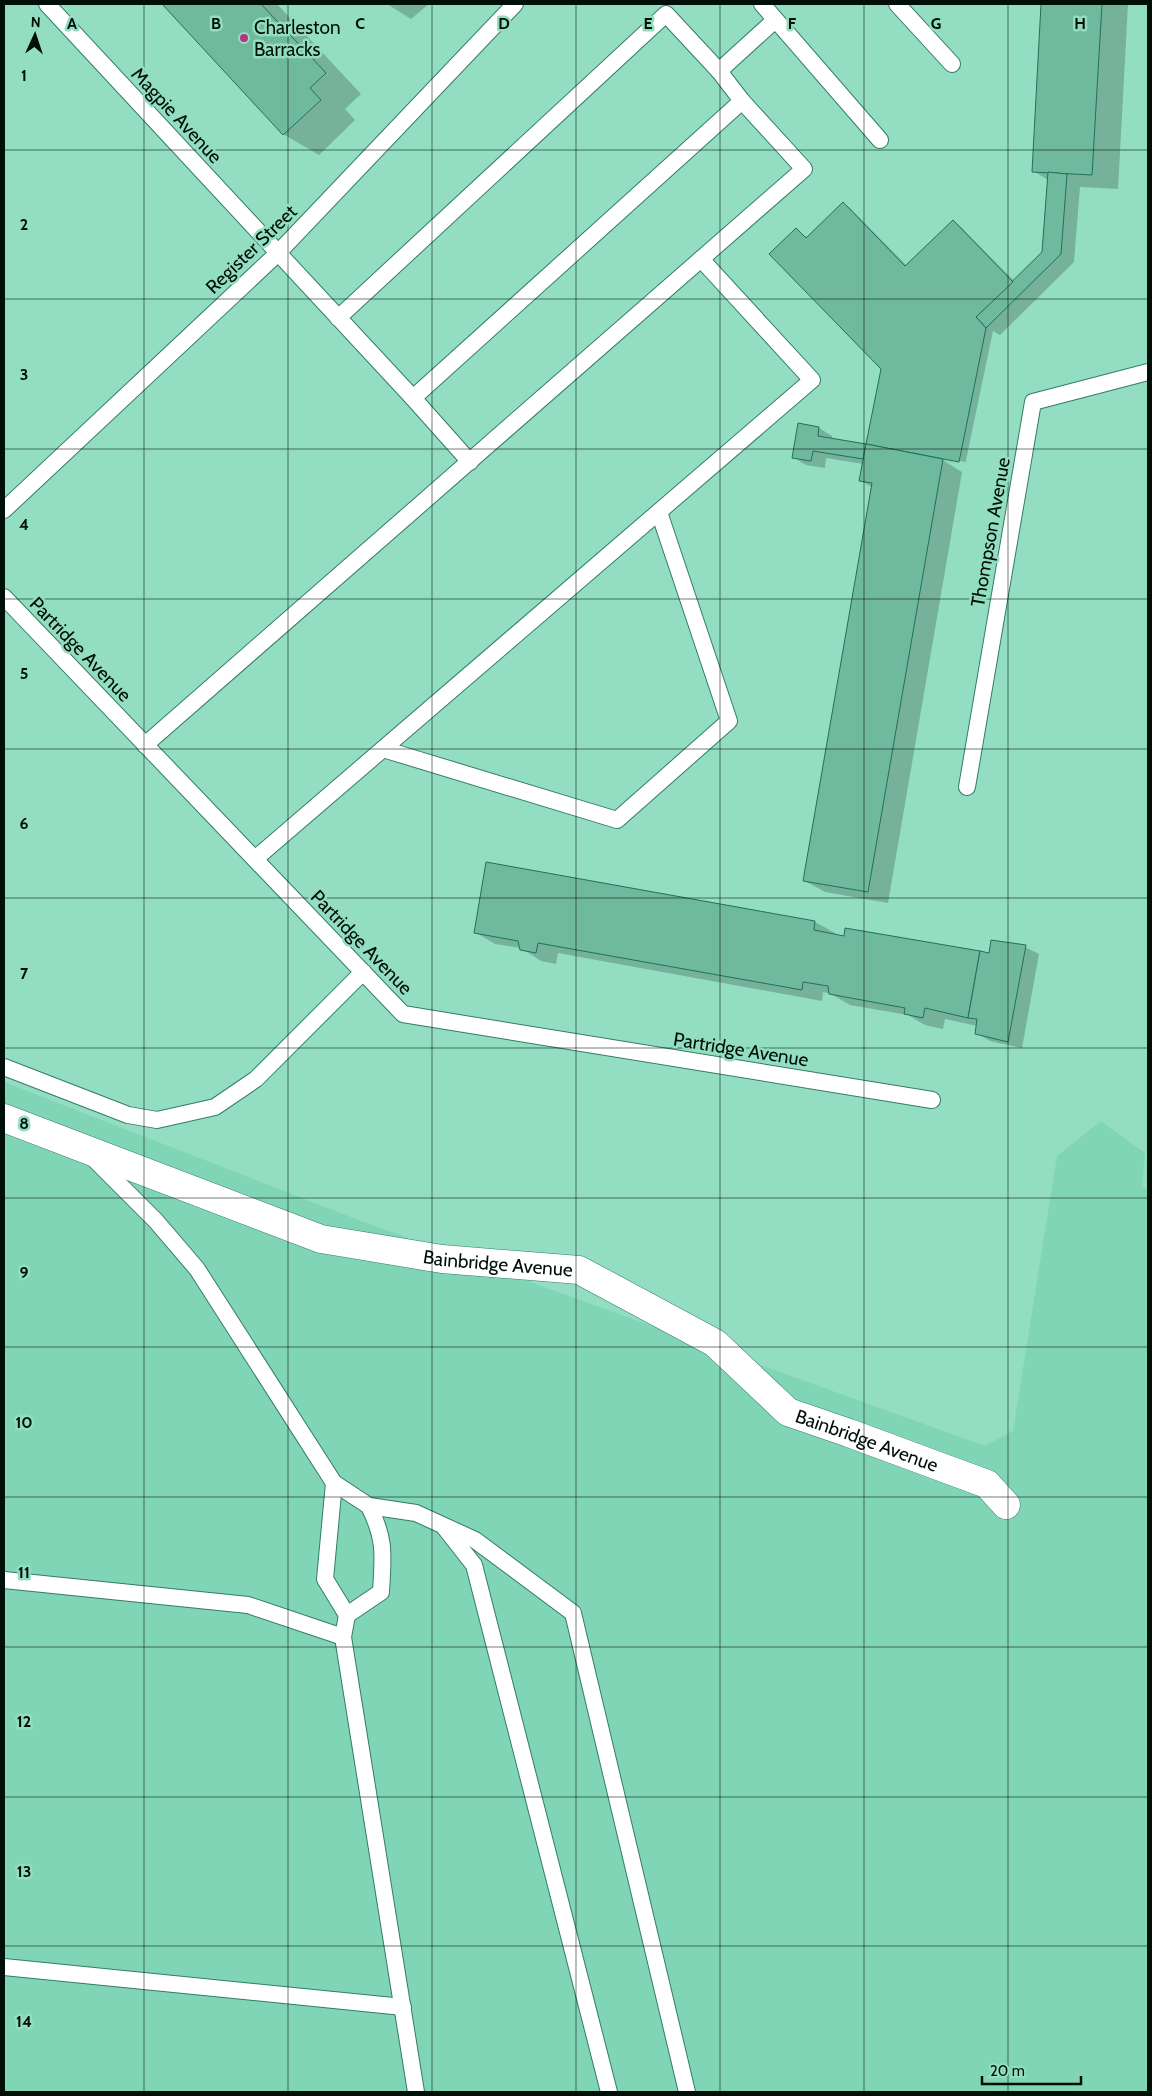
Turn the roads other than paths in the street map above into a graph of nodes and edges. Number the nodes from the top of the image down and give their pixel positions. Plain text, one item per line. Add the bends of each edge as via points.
1 (47, 4) edge
2 (515, 4) edge
3 (762, 4) edge
4 (897, 4) edge
5 (775, 20) junction
6 (952, 64) dead end
7 (719, 71) junction
8 (742, 101) junction
9 (880, 140) dead end
10 (277, 254) junction
11 (701, 259) junction
12 (338, 318) junction
13 (1148, 372) edge
14 (413, 398) junction
15 (470, 462) junction
16 (4, 510) edge
17 (659, 512) junction
18 (4, 597) edge
19 (145, 745) junction
20 (383, 749) junction
21 (967, 787) dead end
22 (255, 859) junction
23 (363, 972) junction
24 (4, 1066) edge
25 (932, 1100) dead end
26 (4, 1118) edge
27 (85, 1149) junction
28 (334, 1483) junction
29 (1006, 1505) dead end
30 (369, 1506) junction
31 (443, 1524) junction
32 (4, 1580) edge
33 (348, 1615) junction
34 (343, 1636) junction
35 (4, 1967) edge
36 (402, 2007) junction
37 (416, 2092) edge
38 (608, 2092) edge
39 (687, 2092) edge

1 - 10 lane, Magpie Avenue
2 - 10 lane, Register Street
3 - 5 lane
4 - 6 lane
5 - 7 lane
5 - 9 lane
7 - 8 lane
7 - 12 lane via 666,14
8 - 11 lane via 804,168
8 - 14 lane
10 - 12 lane, Magpie Avenue
10 - 16 lane, Register Street
11 - 15 lane
11 - 17 lane via 812,380
12 - 14 lane, Magpie Avenue
13 - 21 lane, Thompson Avenue via 1033,402
14 - 15 lane, Magpie Avenue
15 - 19 lane
17 - 20 lane
17 - 20 lane via 730,721 617,820
18 - 19 lane, Partridge Avenue
19 - 22 lane, Partridge Avenue
20 - 22 lane
22 - 23 lane, Partridge Avenue
23 - 24 lane via 256,1079 214,1107 157,1120 128,1115
23 - 25 lane, Partridge Avenue via 403,1014
26 - 27 street, Bainbridge Avenue
27 - 28 lane via 156,1221 197,1269
27 - 29 street, Bainbridge Avenue via 321,1239 442,1259 579,1270 715,1342 788,1412 987,1484
28 - 30 lane
28 - 33 lane via 325,1579
30 - 31 lane via 416,1513
30 - 33 lane via 384,1546 381,1592
31 - 38 lane via 474,1565
31 - 39 lane via 475,1540 573,1613
32 - 34 lane via 248,1605
33 - 34 lane
34 - 36 lane
35 - 36 lane
36 - 37 lane

